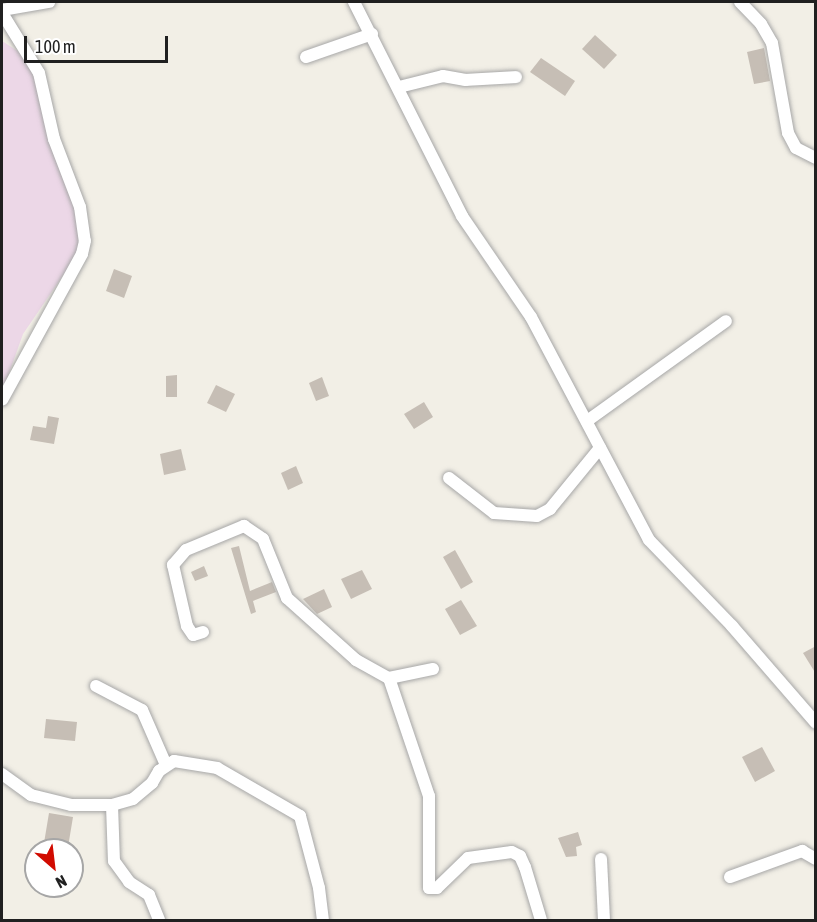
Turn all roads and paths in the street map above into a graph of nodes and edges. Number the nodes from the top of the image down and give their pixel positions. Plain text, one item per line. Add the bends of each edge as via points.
1 (49, 2) edge
2 (354, 2) edge
3 (740, 2) edge
4 (2, 11) edge
5 (372, 34) junction
6 (306, 57) dead end
7 (516, 77) dead end
8 (399, 87) junction
9 (816, 158) edge
10 (726, 321) dead end
11 (2, 400) edge
12 (586, 422) junction
13 (600, 448) junction
14 (449, 478) dead end
15 (203, 632) dead end
16 (433, 669) dead end
17 (389, 678) junction
18 (96, 686) dead end
19 (816, 723) edge
20 (165, 765) junction
21 (2, 774) edge
22 (112, 805) junction
23 (602, 859) dead end
24 (816, 860) edge
25 (730, 877) dead end
26 (159, 921) edge
27 (323, 921) edge
28 (541, 921) edge
29 (604, 921) edge

1 - 4 street
2 - 5 street
3 - 9 street via 761,24 772,43 788,133 796,148
4 - 11 street via 39,74 54,139 80,207 85,242
5 - 6 street
5 - 8 street
7 - 8 street via 466,80 443,76
8 - 12 street via 462,216 531,317
10 - 12 street
12 - 13 street
13 - 14 street via 550,508 537,516 494,513
13 - 19 street via 650,540
15 - 17 street via 193,634 187,626 173,566 186,550 244,526 263,540 287,598 356,660
16 - 17 street
17 - 28 street via 429,796 429,888 438,888 468,858 512,852 520,856 525,867
18 - 20 street via 141,710
20 - 22 street via 146,790
20 - 27 street via 184,761 217,768 300,816 320,888
21 - 22 street via 31,795 71,805
22 - 26 street via 114,861 129,882 149,895
23 - 29 street
24 - 25 street via 802,851

